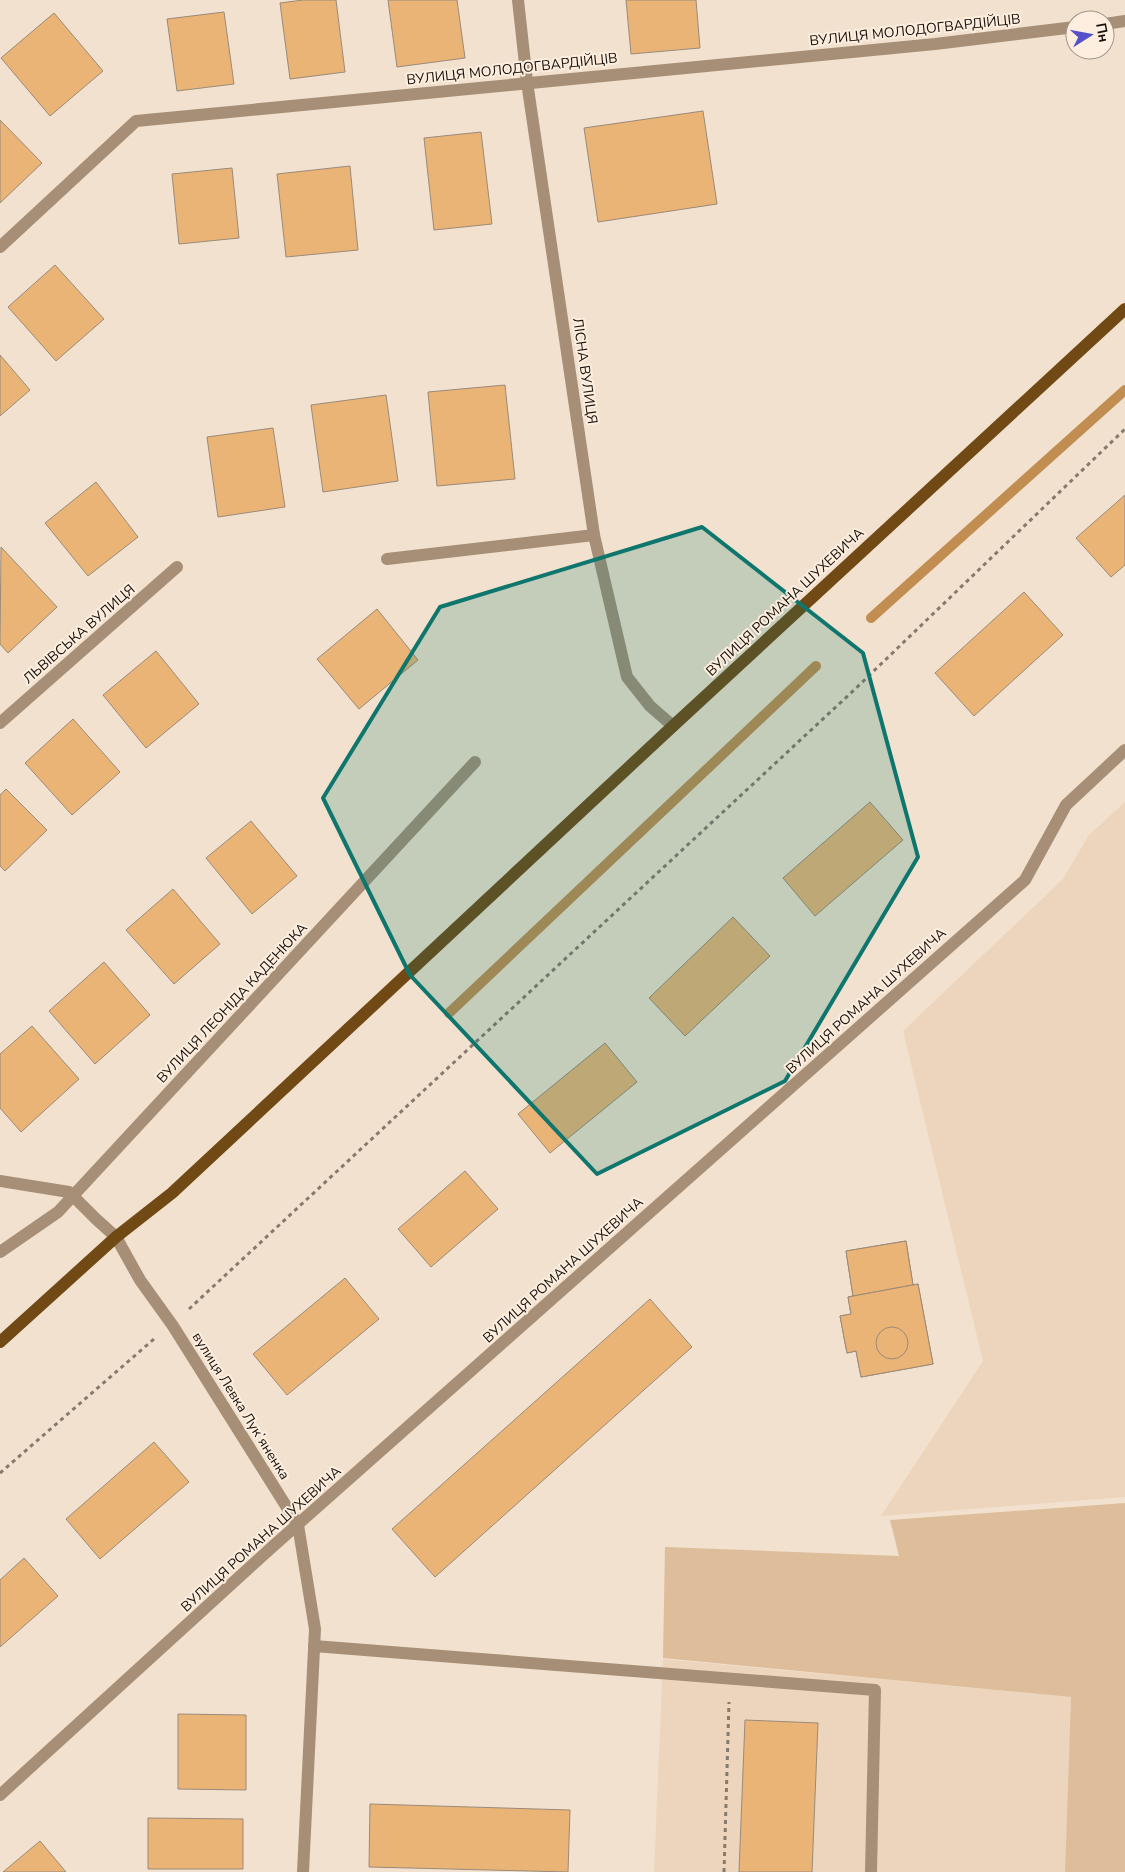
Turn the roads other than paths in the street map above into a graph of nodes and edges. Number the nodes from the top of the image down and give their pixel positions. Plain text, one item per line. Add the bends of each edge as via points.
1 (518, 0) edge
2 (1065, 28) edge
3 (527, 82) junction
4 (0, 248) edge
5 (1125, 309) edge
6 (594, 535) junction
7 (387, 559) dead end
8 (177, 567) dead end
9 (0, 723) edge
10 (672, 726) junction
11 (1125, 750) edge
12 (475, 762) dead end
13 (0, 1181) edge
14 (74, 1196) junction
15 (116, 1237) junction
16 (0, 1252) edge
17 (0, 1342) edge
18 (298, 1525) junction
19 (314, 1646) junction
20 (0, 1795) edge
21 (303, 1872) edge
22 (871, 1872) edge

1 - 3 street, ЛІСНА ВУЛИЦЯ
2 - 3 street, ВУЛИЦЯ МОЛОДОГВАРДІЙЦІВ via 935,44
3 - 4 street, ВУЛИЦЯ МОЛОДОГВАРДІЙЦІВ via 136,121
3 - 6 street, ЛІСНА ВУЛИЦЯ
5 - 10 main road, ВУЛИЦЯ РОМАНА ШУХЕВИЧА
6 - 7 street
6 - 10 street, ЛІСНА ВУЛИЦЯ via 627,677 650,706
8 - 9 street, ЛЬВІВСЬКА ВУЛИЦЯ
10 - 15 main road, ВУЛИЦЯ РОМАНА ШУХЕВИЧА via 172,1193
11 - 18 street, ВУЛИЦЯ РОМАНА ШУХЕВИЧА via 1066,805 1025,880
12 - 14 street, ВУЛИЦЯ ЛЕОНІДА КАДЕНЮКА
13 - 14 street via 69,1192
14 - 15 street, вулиця Левка Лукʼяненка
14 - 16 street, ВУЛИЦЯ ЛЕОНІДА КАДЕНЮКА via 58,1212
15 - 17 main road, ВУЛИЦЯ РОМАНА ШУХЕВИЧА
15 - 18 street, вулиця Левка Лукʼяненка via 140,1280
18 - 19 street, вулиця Левка Лукʼяненка via 315,1629
18 - 20 street, ВУЛИЦЯ РОМАНА ШУХЕВИЧА
19 - 21 street, вулиця Левка Лукʼяненка
19 - 22 street via 875,1690

